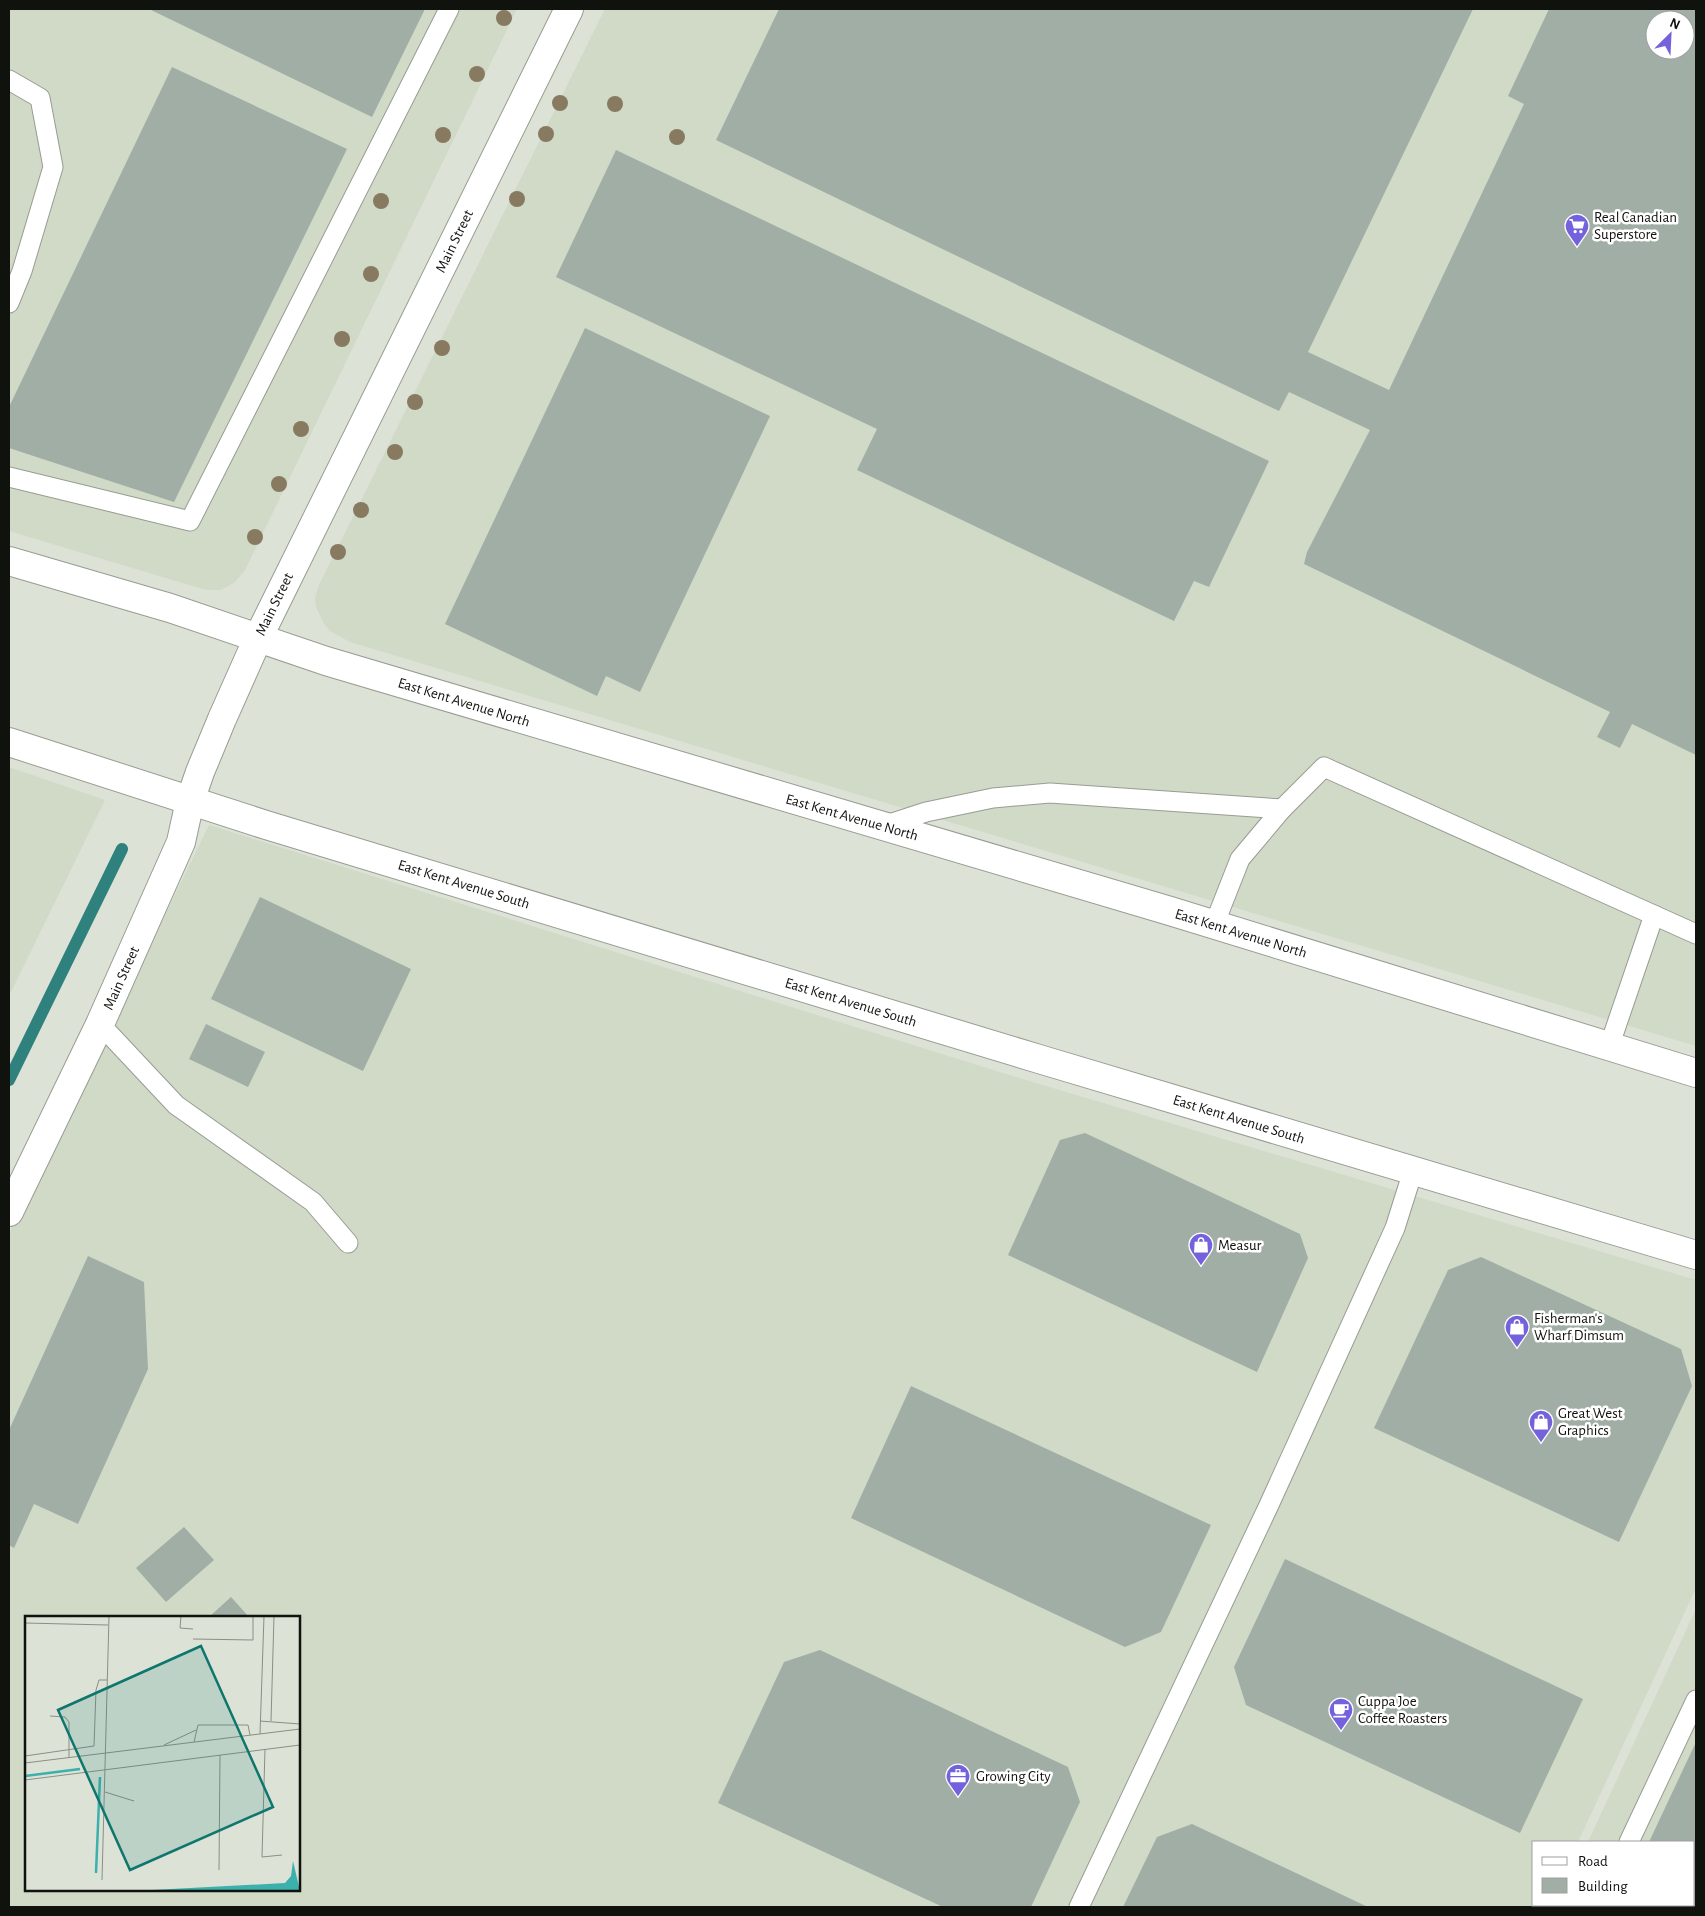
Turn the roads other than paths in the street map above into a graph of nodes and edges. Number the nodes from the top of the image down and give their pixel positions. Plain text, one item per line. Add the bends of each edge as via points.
1 (448, 9) edge
2 (569, 9) edge
3 (9, 80) edge
4 (9, 303) edge
5 (9, 477) edge
6 (9, 561) edge
7 (258, 638) junction
8 (9, 742) edge
9 (190, 801) junction
10 (1282, 810) junction
11 (882, 826) junction
12 (1654, 915) junction
13 (1214, 924) junction
14 (1696, 934) edge
15 (100, 1024) junction
16 (1609, 1047) junction
17 (1696, 1073) edge
18 (1413, 1171) junction
19 (9, 1212) edge
20 (348, 1243) dead end
21 (1696, 1255) edge
22 (1696, 1700) edge
23 (1629, 1841) edge
24 (1079, 1907) edge

1 - 5 lane via 190,521
2 - 7 street, Main Street
3 - 4 lane via 40,98 53,167 22,271
6 - 7 street, East Kent Avenue North via 170,608
7 - 9 street, Main Street
7 - 11 street, East Kent Avenue North
8 - 9 street, East Kent Avenue South
9 - 15 street, Main Street via 181,842
9 - 18 street, East Kent Avenue South
10 - 11 lane via 1050,793 993,798 926,812
10 - 12 lane via 1324,767
10 - 13 lane via 1240,860
11 - 13 street, East Kent Avenue North
12 - 14 lane
12 - 16 lane
13 - 16 street, East Kent Avenue North
15 - 19 street, Main Street
15 - 20 lane via 176,1105 313,1202
16 - 17 street, East Kent Avenue North
18 - 21 street, East Kent Avenue South
18 - 24 lane via 1395,1228 1269,1505
22 - 23 lane

